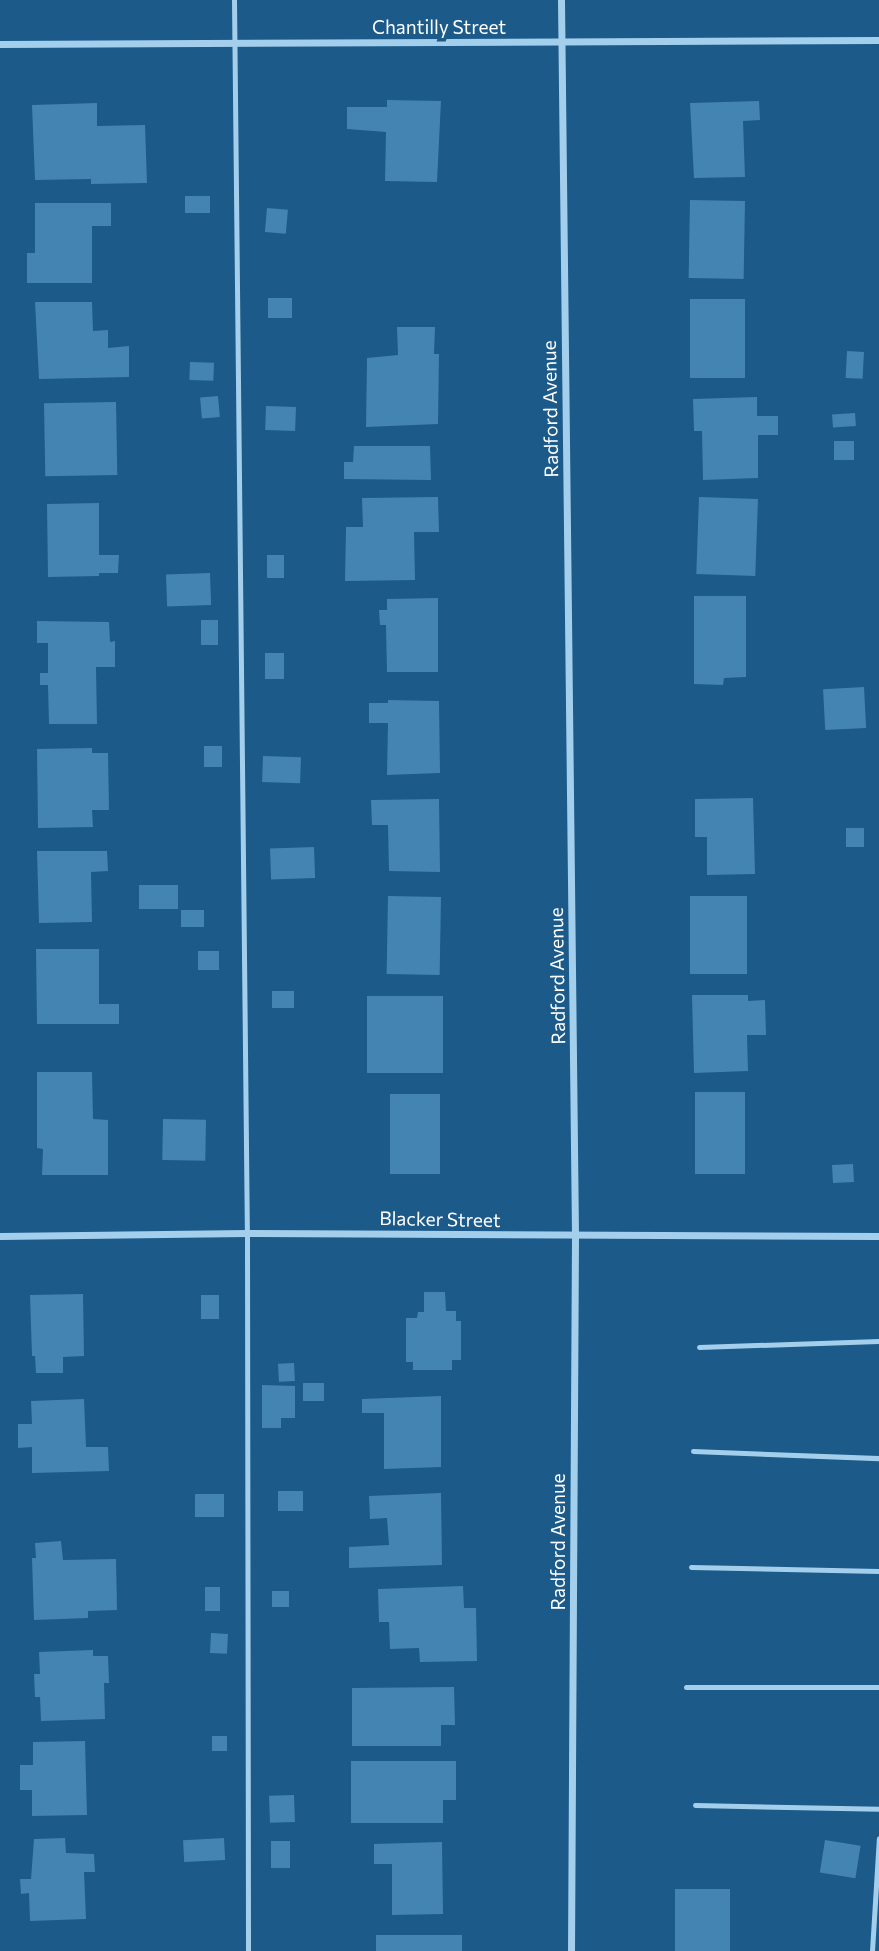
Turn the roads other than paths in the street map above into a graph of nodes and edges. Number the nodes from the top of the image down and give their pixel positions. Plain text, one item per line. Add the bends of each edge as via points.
1 (234, 0) edge
2 (561, 0) edge
3 (879, 40) edge
4 (562, 43) junction
5 (0, 44) edge
6 (234, 44) junction
7 (247, 1233) junction
8 (0, 1236) edge
9 (879, 1236) edge
10 (575, 1237) junction
11 (879, 1341) edge
12 (699, 1347) dead end
13 (692, 1451) dead end
14 (879, 1458) edge
15 (691, 1567) dead end
16 (879, 1571) edge
17 (686, 1687) dead end
18 (879, 1687) edge
19 (695, 1805) dead end
20 (879, 1809) edge
21 (879, 1838) edge
22 (248, 1951) edge
23 (571, 1951) edge
24 (872, 1951) edge

1 - 6 lane
2 - 4 street, Radford Avenue
3 - 4 street, Chantilly Street
4 - 6 street, Chantilly Street
4 - 10 street, Radford Avenue
5 - 6 street, Chantilly Street
6 - 7 lane
7 - 8 street, Blacker Street
7 - 10 street, Blacker Street
7 - 22 lane
9 - 10 street, Blacker Street
10 - 23 street, Radford Avenue
11 - 12 lane
13 - 14 lane
15 - 16 lane
17 - 18 lane
19 - 20 lane
21 - 24 lane

